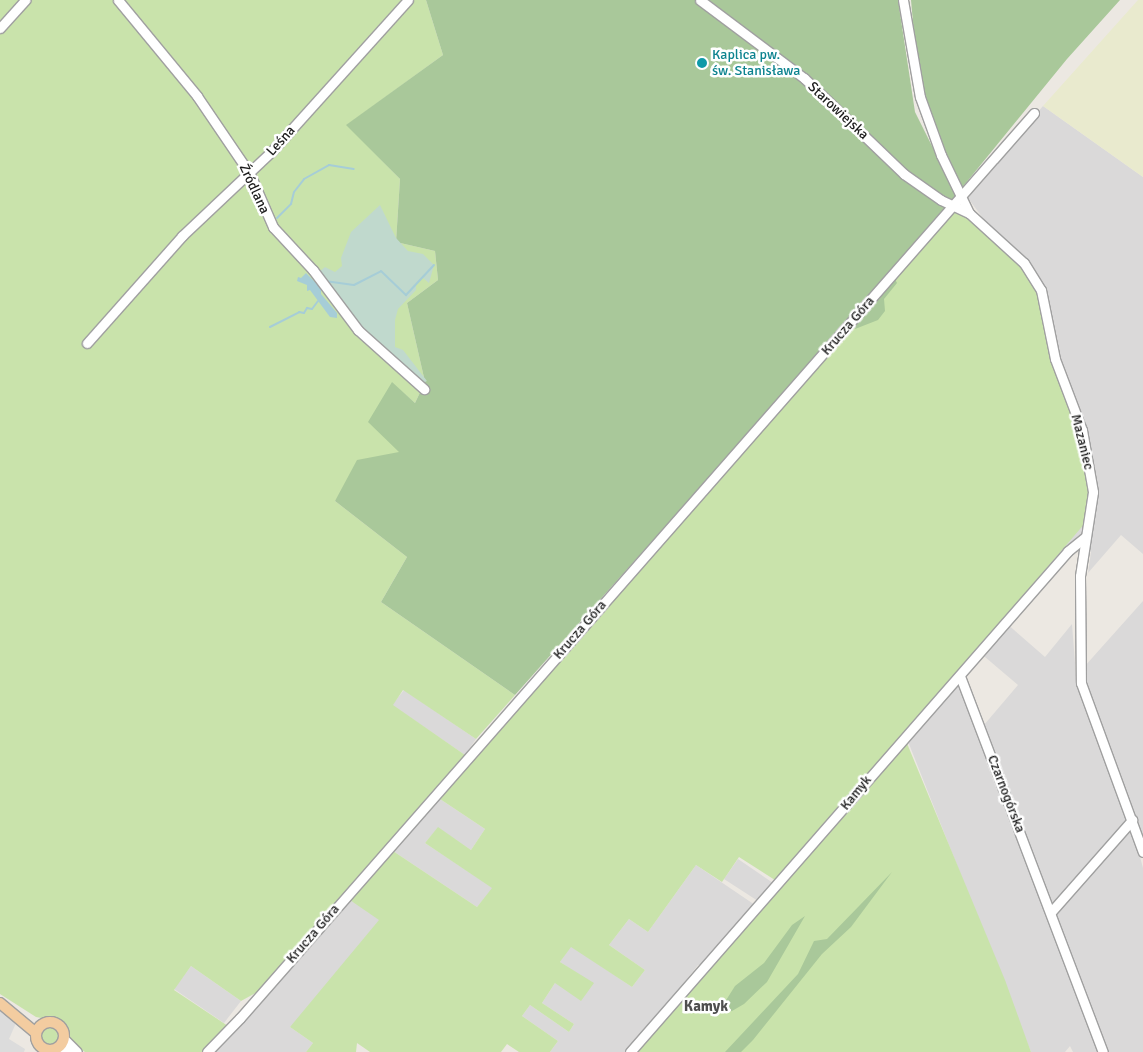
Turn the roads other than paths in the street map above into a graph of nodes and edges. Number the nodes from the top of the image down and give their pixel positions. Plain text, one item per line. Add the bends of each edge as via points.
1 (25, 0) edge
2 (118, 0) edge
3 (408, 0) edge
4 (700, 0) edge
5 (903, 0) edge
6 (0, 28) edge
7 (1034, 113) dead end
8 (250, 174) junction
9 (961, 193) junction
10 (951, 205) junction
11 (969, 213) junction
12 (87, 343) dead end
13 (424, 389) dead end
14 (1085, 537) junction
15 (960, 676) junction
16 (1132, 820) junction
17 (1143, 852) edge
18 (1051, 912) junction
19 (0, 1002) edge
20 (39, 1028) junction
21 (61, 1043) junction
22 (41, 1049) edge
23 (69, 1052) edge
24 (77, 1052) edge
25 (207, 1052) edge
26 (630, 1052) edge
27 (1103, 1052) edge

1 - 6 street
2 - 8 street, Źródlana via 197,96
3 - 8 street, Leśna
4 - 10 street, Starowiejska via 804,78 904,174
5 - 9 street, Mazaniec via 922,104 941,155
7 - 9 street
8 - 12 street, Leśna via 182,236
8 - 13 street, Źródlana via 273,227 313,270 358,330
9 - 10 street, Krucza Góra
9 - 11 street, Mazaniec
10 - 11 street, Starowiejska
10 - 25 street, Krucza Góra via 437,794
11 - 14 street, Mazaniec via 1024,263 1041,290 1055,359 1089,456 1093,499
14 - 15 street, Kamyk via 1068,551
14 - 16 street, Mazaniec via 1080,592 1081,683
15 - 18 street, Czarnogórska
15 - 26 street, Kamyk
16 - 17 street, Mazaniec
16 - 18 street
18 - 27 street, Czarnogórska
19 - 20 main road
20 - 21 main road via 50,1022 58,1024 63,1031
20 - 22 main road
21 - 22 main road
21 - 23 street
21 - 24 street

